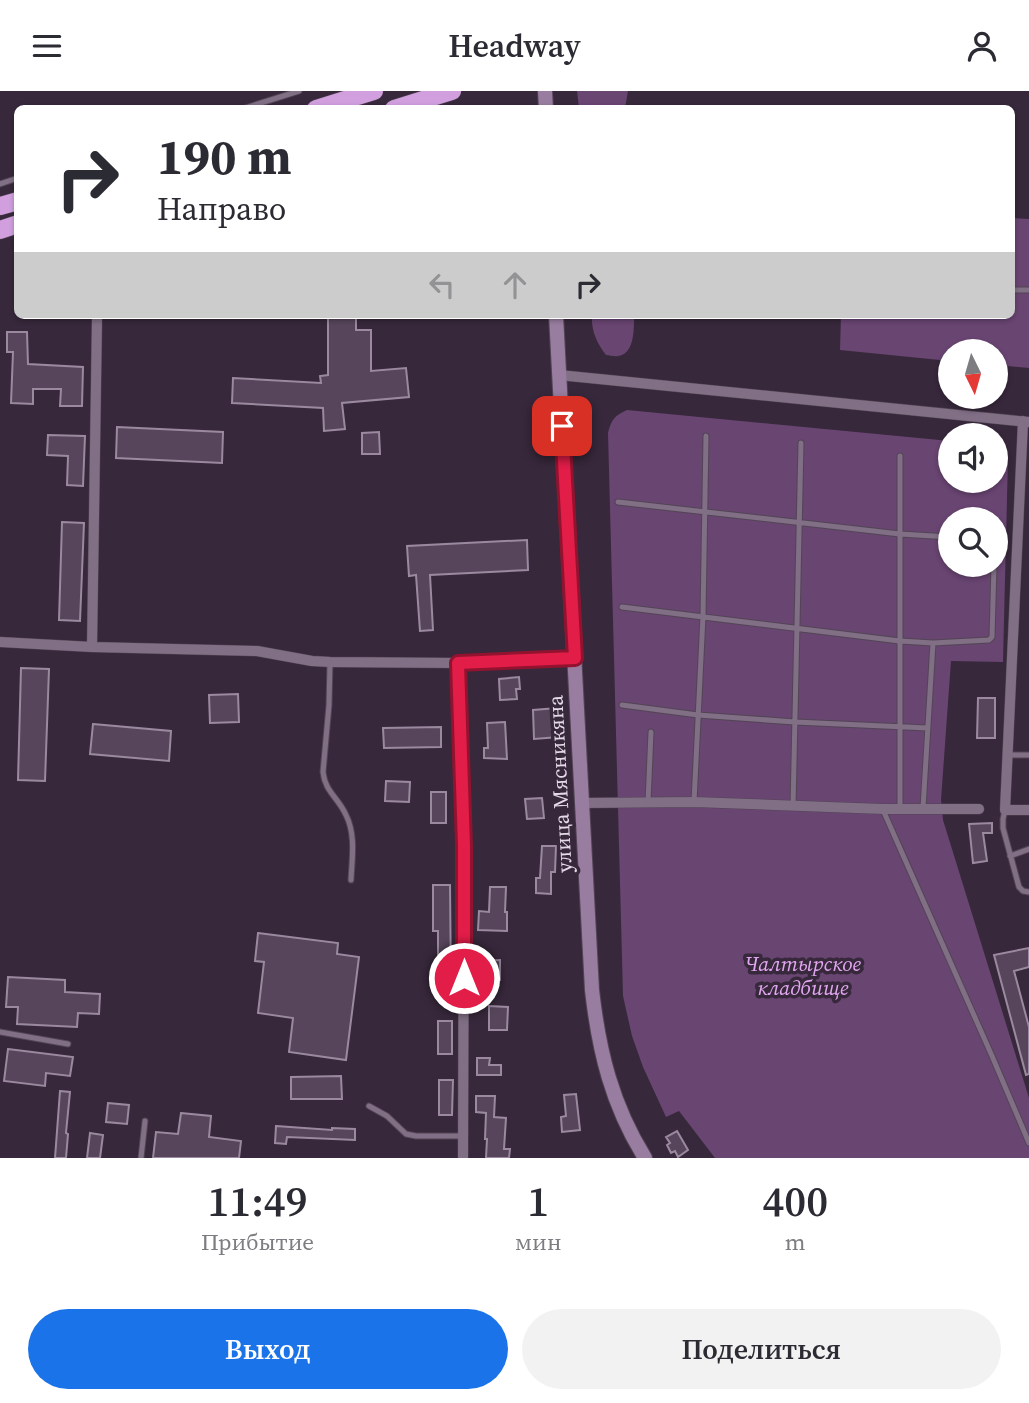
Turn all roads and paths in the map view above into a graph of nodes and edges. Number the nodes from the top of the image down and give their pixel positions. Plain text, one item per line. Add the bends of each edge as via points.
1 (299, 91) edge
2 (374, 91) edge
3 (452, 91) edge
4 (255, 105) edge
5 (329, 105) edge
6 (407, 105) edge
7 (97, 319) edge
8 (556, 319) edge
9 (559, 375) junction
10 (1026, 421) edge
11 (706, 436) dead end
12 (801, 443) dead end
13 (900, 456) dead end
14 (618, 502) dead end
15 (704, 511) junction
16 (799, 523) junction
17 (900, 534) junction
18 (938, 536) edge
19 (994, 577) edge
20 (622, 607) dead end
21 (703, 616) junction
22 (797, 628) junction
23 (900, 641) junction
24 (0, 642) edge
25 (933, 643) junction
26 (92, 647) junction
27 (575, 658) junction
28 (330, 662) junction
29 (458, 663) junction
30 (622, 705) dead end
31 (698, 715) junction
32 (795, 722) junction
33 (901, 726) junction
34 (928, 728) junction
35 (651, 732) dead end
36 (1007, 755) junction
37 (1029, 755) edge
38 (648, 802) junction
39 (694, 802) junction
40 (582, 803) junction
41 (793, 807) junction
42 (923, 808) junction
43 (883, 809) junction
44 (900, 809) junction
45 (979, 809) dead end
46 (1005, 810) junction
47 (1029, 810) edge
48 (1029, 849) edge
49 (1010, 856) junction
50 (351, 880) dead end
51 (1029, 892) edge
52 (0, 1032) edge
53 (68, 1044) dead end
54 (369, 1106) dead end
55 (145, 1121) dead end
56 (464, 1136) junction
57 (1029, 1143) edge
58 (141, 1158) edge
59 (463, 1158) edge
60 (645, 1158) edge

1 - 4 lane
2 - 5 highway
3 - 6 highway
7 - 26 street
8 - 9 street, улица Мясникяна
9 - 10 street
9 - 27 street, улица Мясникяна
10 - 36 street
11 - 15 lane
12 - 16 lane
13 - 17 lane
14 - 15 lane
15 - 16 lane
15 - 21 lane
16 - 17 lane
16 - 22 lane
17 - 18 lane
17 - 23 lane
19 - 25 lane via 992,638
20 - 21 lane
21 - 22 lane
21 - 31 lane
22 - 23 lane
22 - 32 lane
23 - 25 lane
23 - 33 lane
24 - 26 street
25 - 34 lane
26 - 28 street via 257,652
27 - 29 street
27 - 40 street, улица Мясникяна
28 - 29 street
28 - 50 lane via 323,772 327,789 349,822
29 - 56 street via 464,846
30 - 31 lane
31 - 32 lane
31 - 39 lane
32 - 33 lane
32 - 41 lane
33 - 34 lane
33 - 44 lane
34 - 42 lane
35 - 38 lane
36 - 37 lane
36 - 46 street
38 - 39 street
38 - 40 street
39 - 41 street
40 - 60 street, улица Мясникяна via 596,1023 610,1085
41 - 43 street
42 - 44 street
42 - 45 street
43 - 44 street
43 - 57 lane
46 - 47 street
46 - 49 lane via 1003,828
48 - 49 lane
49 - 51 lane via 1019,887
52 - 53 lane
54 - 56 lane via 406,1133
55 - 58 lane
56 - 59 street

